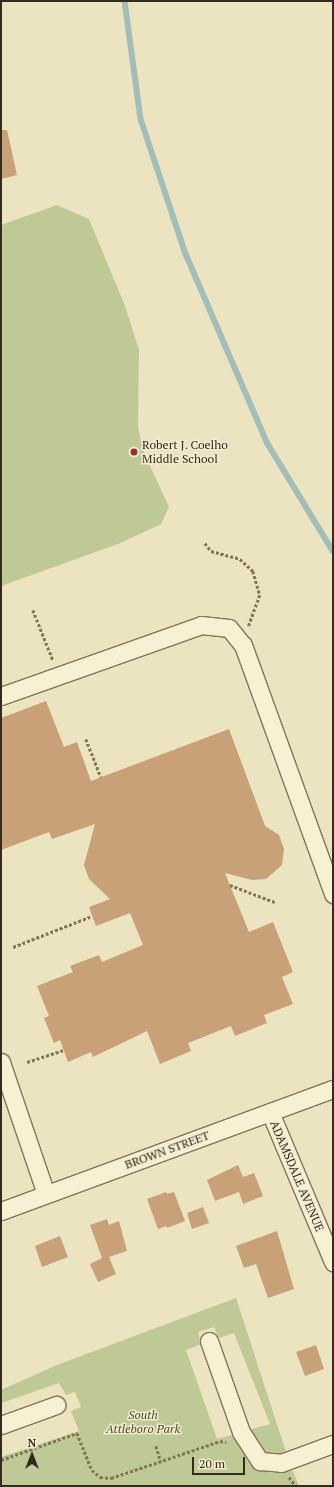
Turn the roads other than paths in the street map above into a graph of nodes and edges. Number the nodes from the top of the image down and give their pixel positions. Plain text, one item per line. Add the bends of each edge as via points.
1 (1, 696) edge
2 (333, 894) edge
3 (1, 1062) edge
4 (333, 1089) edge
5 (270, 1112) junction
6 (46, 1194) junction
7 (1, 1211) edge
8 (333, 1262) edge
9 (209, 1341) dead end
10 (56, 1405) dead end
11 (1, 1425) edge
12 (333, 1444) edge

1 - 2 street via 202,625 229,628 243,645
3 - 6 street
4 - 5 street, BROWN STREET
5 - 6 street, BROWN STREET
5 - 8 street, ADAMSDALE AVENUE
6 - 7 street, BROWN STREET
9 - 12 street via 241,1432 260,1461 281,1463
10 - 11 street

